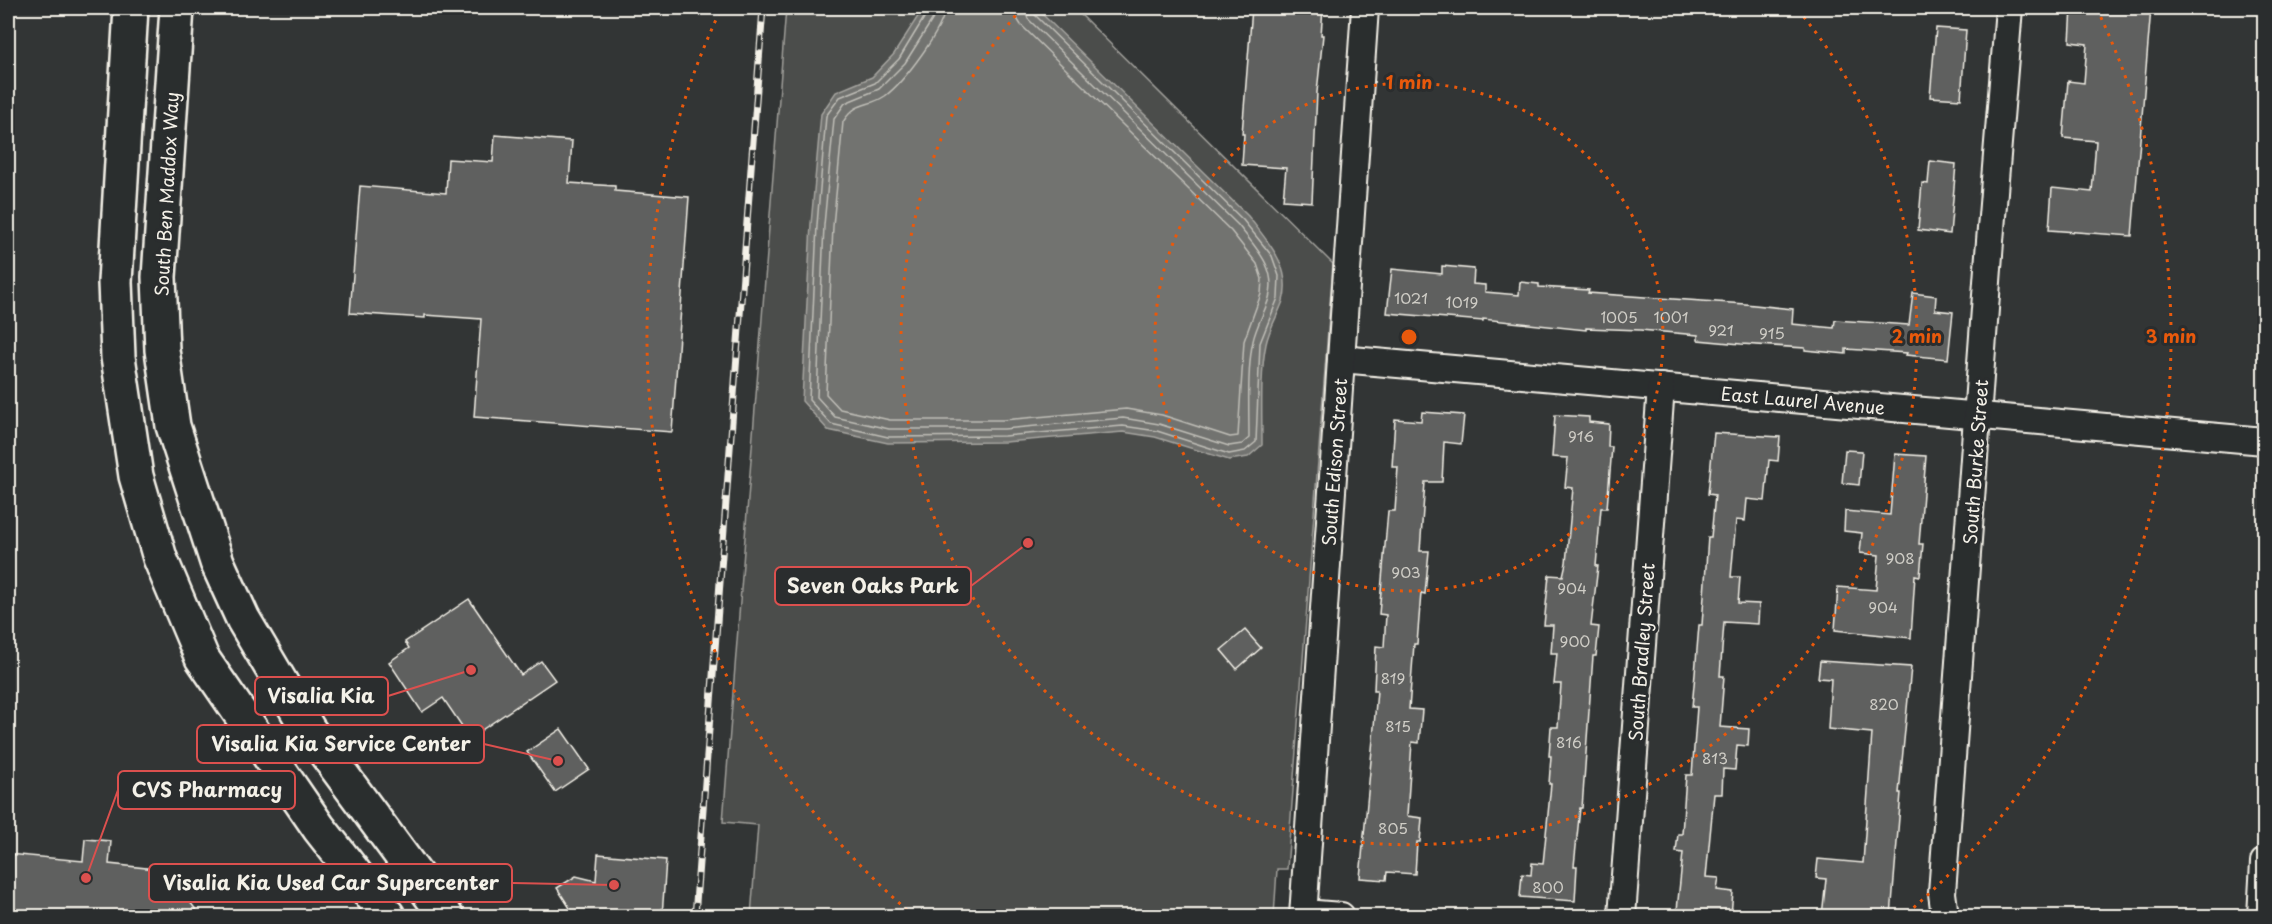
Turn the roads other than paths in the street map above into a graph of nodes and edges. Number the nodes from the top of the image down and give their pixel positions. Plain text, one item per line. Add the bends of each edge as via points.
1 (131, 8) edge
2 (177, 8) edge
3 (1365, 8) edge
4 (2009, 8) edge
5 (120, 166) junction
6 (1341, 359) junction
7 (1661, 387) junction
8 (1978, 417) junction
9 (173, 426) junction
10 (2265, 441) edge
11 (2265, 862) edge
12 (1304, 915) edge
13 (388, 916) edge
14 (446, 916) edge
15 (1341, 916) edge
16 (1622, 916) edge
17 (1945, 916) edge
18 (2260, 916) edge

1 - 5 main road
2 - 9 main road, South Ben Maddox Way via 159,278 162,350
3 - 6 street, South Edison Street
4 - 8 street, South Burke Street
5 - 9 main road via 137,176 140,190 138,309 146,397 155,413
5 - 13 main road via 115,282 118,357 136,476 160,558 202,658 319,828
6 - 7 street, East Laurel Avenue
6 - 12 street, South Edison Street
7 - 8 street, East Laurel Avenue
7 - 16 street, South Bradley Street
8 - 10 street, East Laurel Avenue
8 - 17 street, South Burke Street via 1942,893
9 - 14 main road, South Ben Maddox Way via 217,562 243,619 308,729
11 - 18 street
12 - 15 street

